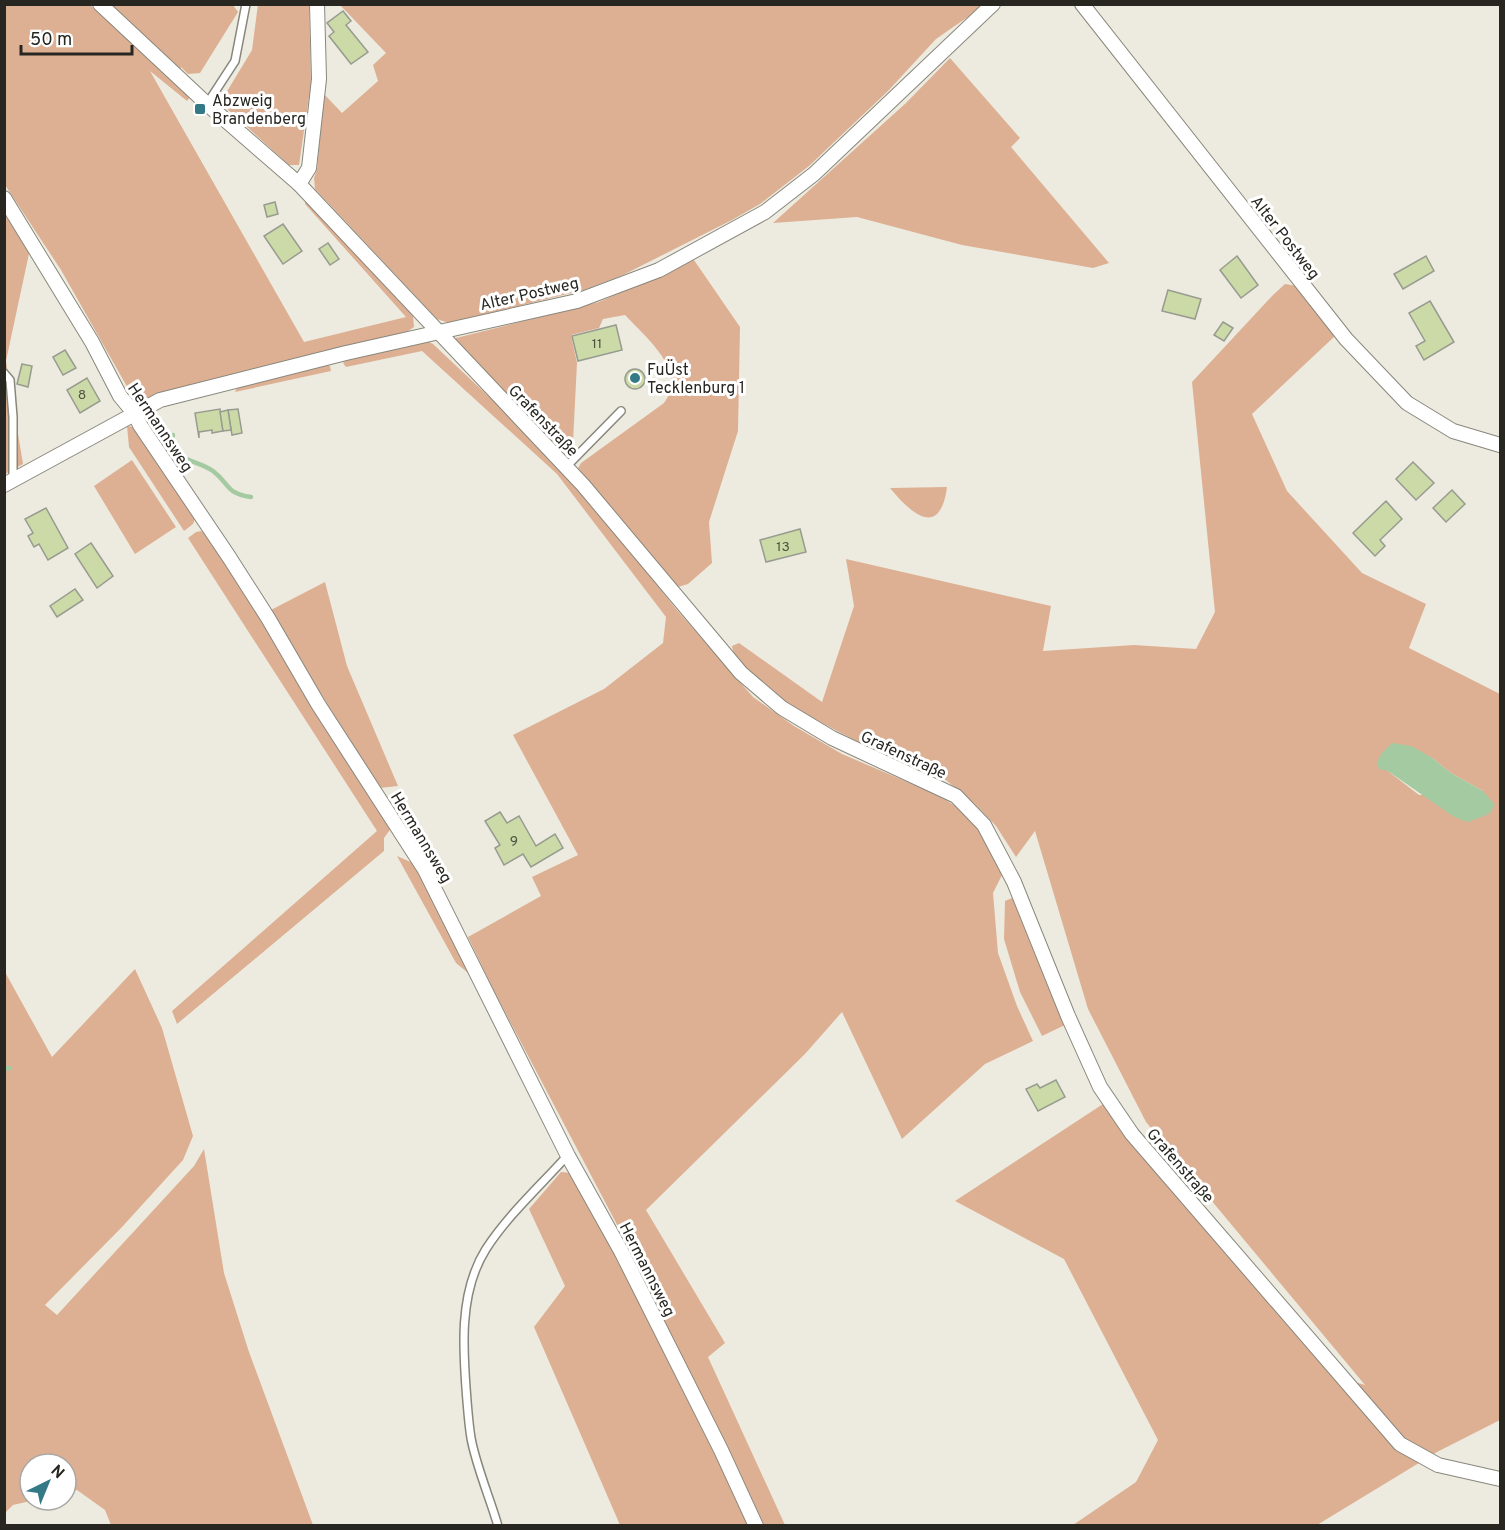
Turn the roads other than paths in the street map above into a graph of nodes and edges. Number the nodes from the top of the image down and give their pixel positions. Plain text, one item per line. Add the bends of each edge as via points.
1 (99, 4) edge
2 (246, 4) edge
3 (317, 4) edge
4 (993, 4) edge
5 (1082, 4) edge
6 (207, 104) junction
7 (299, 184) junction
8 (4, 198) edge
9 (437, 331) junction
10 (4, 373) edge
11 (621, 411) dead end
12 (134, 413) junction
13 (1500, 446) edge
14 (566, 467) junction
15 (9, 483) edge
16 (568, 1156) junction
17 (1500, 1479) edge
18 (498, 1526) edge
19 (756, 1526) edge

1 - 6 street, Grafenstraße
2 - 6 lane via 235,61
3 - 7 street via 319,79 309,168
4 - 9 street, Alter Postweg via 814,174 765,212 659,270 577,301
5 - 13 street, Alter Postweg via 1354,347 1407,403 1453,431
6 - 7 street, Grafenstraße
7 - 9 street, Grafenstraße
8 - 12 street, Hermannsweg via 92,342 120,396
9 - 12 street, Alter Postweg via 160,400
9 - 14 street, Grafenstraße
10 - 15 lane via 10,380 14,417
11 - 14 lane
12 - 15 street, Alter Postweg
12 - 16 street, Hermannsweg via 257,600 318,704 425,870
14 - 17 street, Grafenstraße via 741,673 782,708 832,738 956,796 984,825 1014,882 1100,1087 1132,1134 1400,1444 1438,1465
16 - 18 lane via 485,1251 467,1303 464,1368 471,1439
16 - 19 street, Hermannsweg via 621,1251

